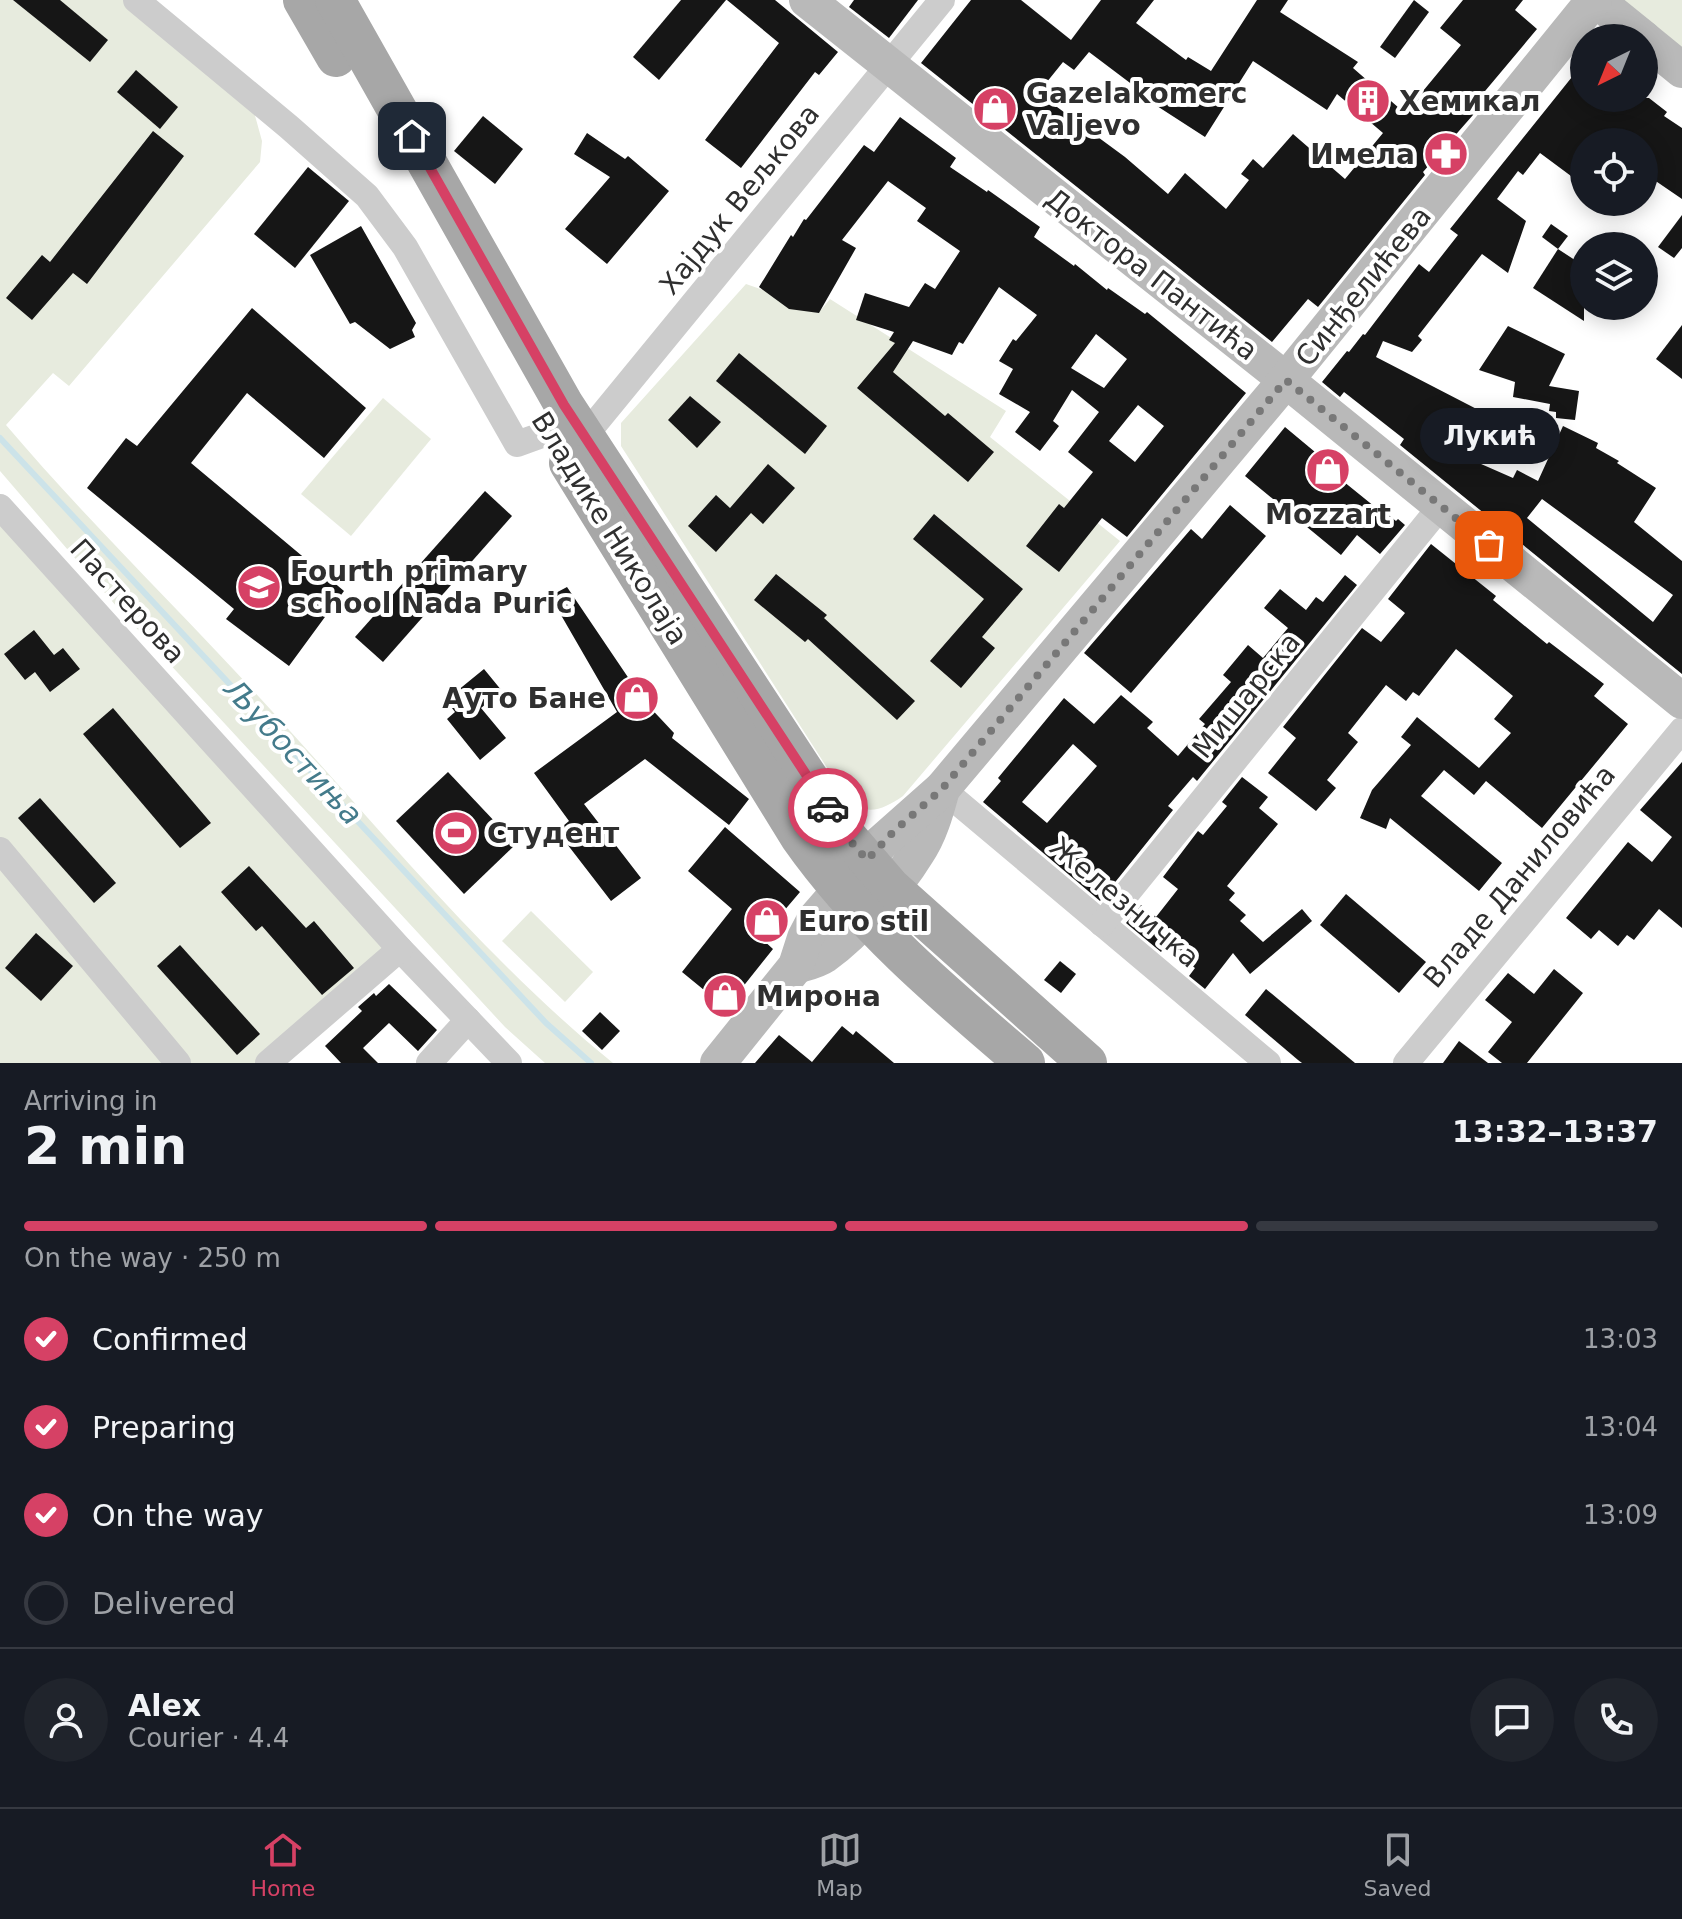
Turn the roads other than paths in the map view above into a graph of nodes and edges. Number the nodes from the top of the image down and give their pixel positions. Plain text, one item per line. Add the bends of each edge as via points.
1 (136, 0) edge
2 (303, 0) edge
3 (335, 0) edge
4 (807, 0) edge
5 (942, 0) edge
6 (1595, 0) edge
7 (1625, 24) edge
8 (1658, 50) edge
9 (890, 66) junction
10 (1682, 70) edge
11 (1286, 380) junction
12 (551, 438) junction
13 (1441, 506) junction
14 (0, 507) edge
15 (1682, 701) edge
16 (1682, 730) edge
17 (942, 789) junction
18 (0, 850) edge
19 (879, 874) junction
20 (852, 904) junction
21 (1102, 924) junction
22 (400, 949) junction
23 (468, 1020) junction
24 (178, 1063) edge
25 (268, 1063) edge
26 (429, 1063) edge
27 (509, 1063) edge
28 (718, 1063) edge
29 (1025, 1063) edge
30 (1087, 1063) edge
31 (1268, 1063) edge
32 (1406, 1063) edge

1 - 12 street via 367,196 405,247 471,360
2 - 12 main road, Владике Николаја
3 - 12 main road, Владике Николаја
4 - 9 street, Доктора Пантића
5 - 9 street, Хајдук Вељкова
6 - 7 street
6 - 11 street, Синђелићева
8 - 10 street
9 - 11 street, Доктора Пантића
9 - 12 street, Хајдук Вељкова
11 - 13 street, Доктора Пантића
11 - 17 street, Синђелићева
12 - 19 main road, Владике Николаја
12 - 20 main road, Владике Николаја via 800,837
13 - 15 street, Доктора Пантића
13 - 21 street, Мишарска
14 - 22 street, Пастерова
16 - 32 street, Владе Даниловића
17 - 19 street, Синђелићева via 918,853
17 - 21 street, Железничка
18 - 24 street
19 - 20 street, Синђелићева
19 - 30 main road, Владике Николаја
20 - 28 street, Синђелићева via 815,919 796,966
20 - 29 main road, Владике Николаја
21 - 31 street, Железничка
22 - 23 street, Пастерова
22 - 25 street
23 - 26 street
23 - 27 street, Пастерова

